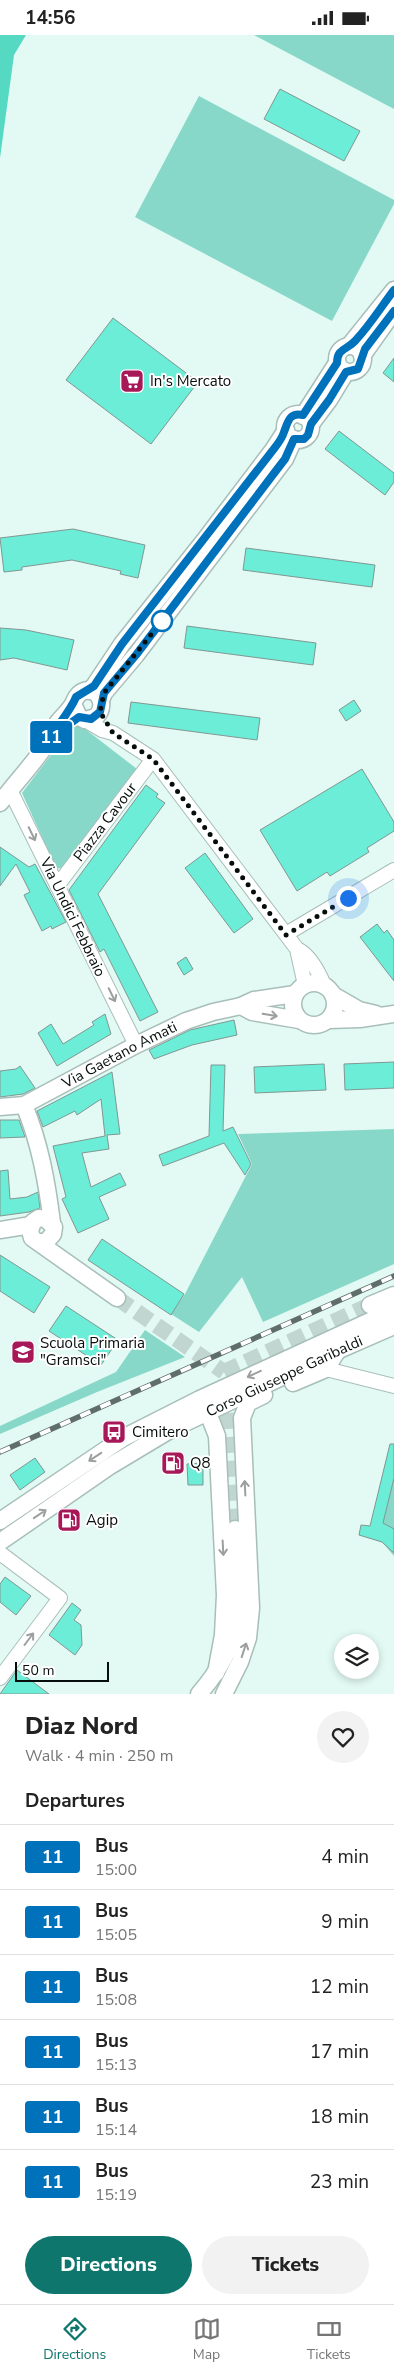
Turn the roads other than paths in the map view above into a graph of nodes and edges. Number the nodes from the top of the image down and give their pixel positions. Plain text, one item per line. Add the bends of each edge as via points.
1 (394, 290) edge
2 (394, 311) edge
3 (356, 351) junction
4 (342, 367) junction
5 (97, 701) junction
6 (79, 714) junction
7 (113, 733) junction
8 (153, 759) junction
9 (5, 796) edge
10 (394, 870) edge
11 (57, 886) junction
12 (286, 935) junction
13 (297, 949) junction
14 (300, 989) junction
15 (328, 990) junction
16 (241, 1006) junction
17 (387, 1015) edge
18 (299, 1020) junction
19 (328, 1020) junction
20 (136, 1045) junction
21 (24, 1105) junction
22 (0, 1107) edge
23 (3, 1230) edge
24 (40, 1230) junction
25 (394, 1295) edge
26 (118, 1298) tunnel mouth
27 (370, 1305) tunnel mouth
28 (394, 1310) edge
29 (394, 1326) edge
30 (339, 1350) junction
31 (326, 1369) junction
32 (394, 1386) edge
33 (208, 1413) junction
34 (0, 1521) edge
35 (235, 1529) tunnel mouth
36 (0, 1542) edge
37 (0, 1553) edge
38 (216, 1673) junction
39 (0, 1678) edge
40 (199, 1694) edge
41 (224, 1694) edge

1 - 3 street
2 - 3 street via 365,349
3 - 4 street via 340,350 337,356
3 - 4 street via 362,363 358,369
4 - 5 street via 307,420 293,415 288,419 290,435 263,464 122,644 94,686
5 - 6 street via 91,719
5 - 6 street via 81,692 76,697
5 - 7 street
6 - 7 street via 102,730
6 - 9 street via 49,739
7 - 8 street
8 - 11 street, Piazza Cavour
8 - 12 street
9 -> 11 street, Via Undici Febbraio
10 - 12 street
11 -> 20 street, Via Undici Febbraio
12 - 13 street
13 - 14 street
13 - 15 street via 304,953
14 - 15 street via 318,983
14 - 16 street, Via Gaetano Amati
14 - 18 street via 293,1010
15 - 17 street via 359,1010
15 - 19 street via 334,1008
16 -> 18 street via 252,1012
16 - 20 street, Via Gaetano Amati via 186,1021
17 - 19 street
18 - 19 street via 311,1025
20 - 21 street, Via Gaetano Amati
21 - 22 street, Via Gaetano Amati
21 - 24 street via 35,1131 48,1193
23 - 24 street
24 - 26 street via 63,1257
25 - 27 street
28 -> 34 street, Corso Giuseppe Garibaldi via 131,1434
29 - 30 street, Corso Giuseppe Garibaldi
30 - 31 street
30 - 33 street, Corso Giuseppe Garibaldi
31 - 32 street
41 -> 31 street via 248,1638 251,1608 243,1412 254,1400
36 -> 33 street, Corso Giuseppe Garibaldi via 134,1451
33 -> 38 street via 217,1436 226,1595
35 - 38 street via 239,1603 236,1629 227,1655
39 -> 37 street via 60,1598
38 - 40 street

